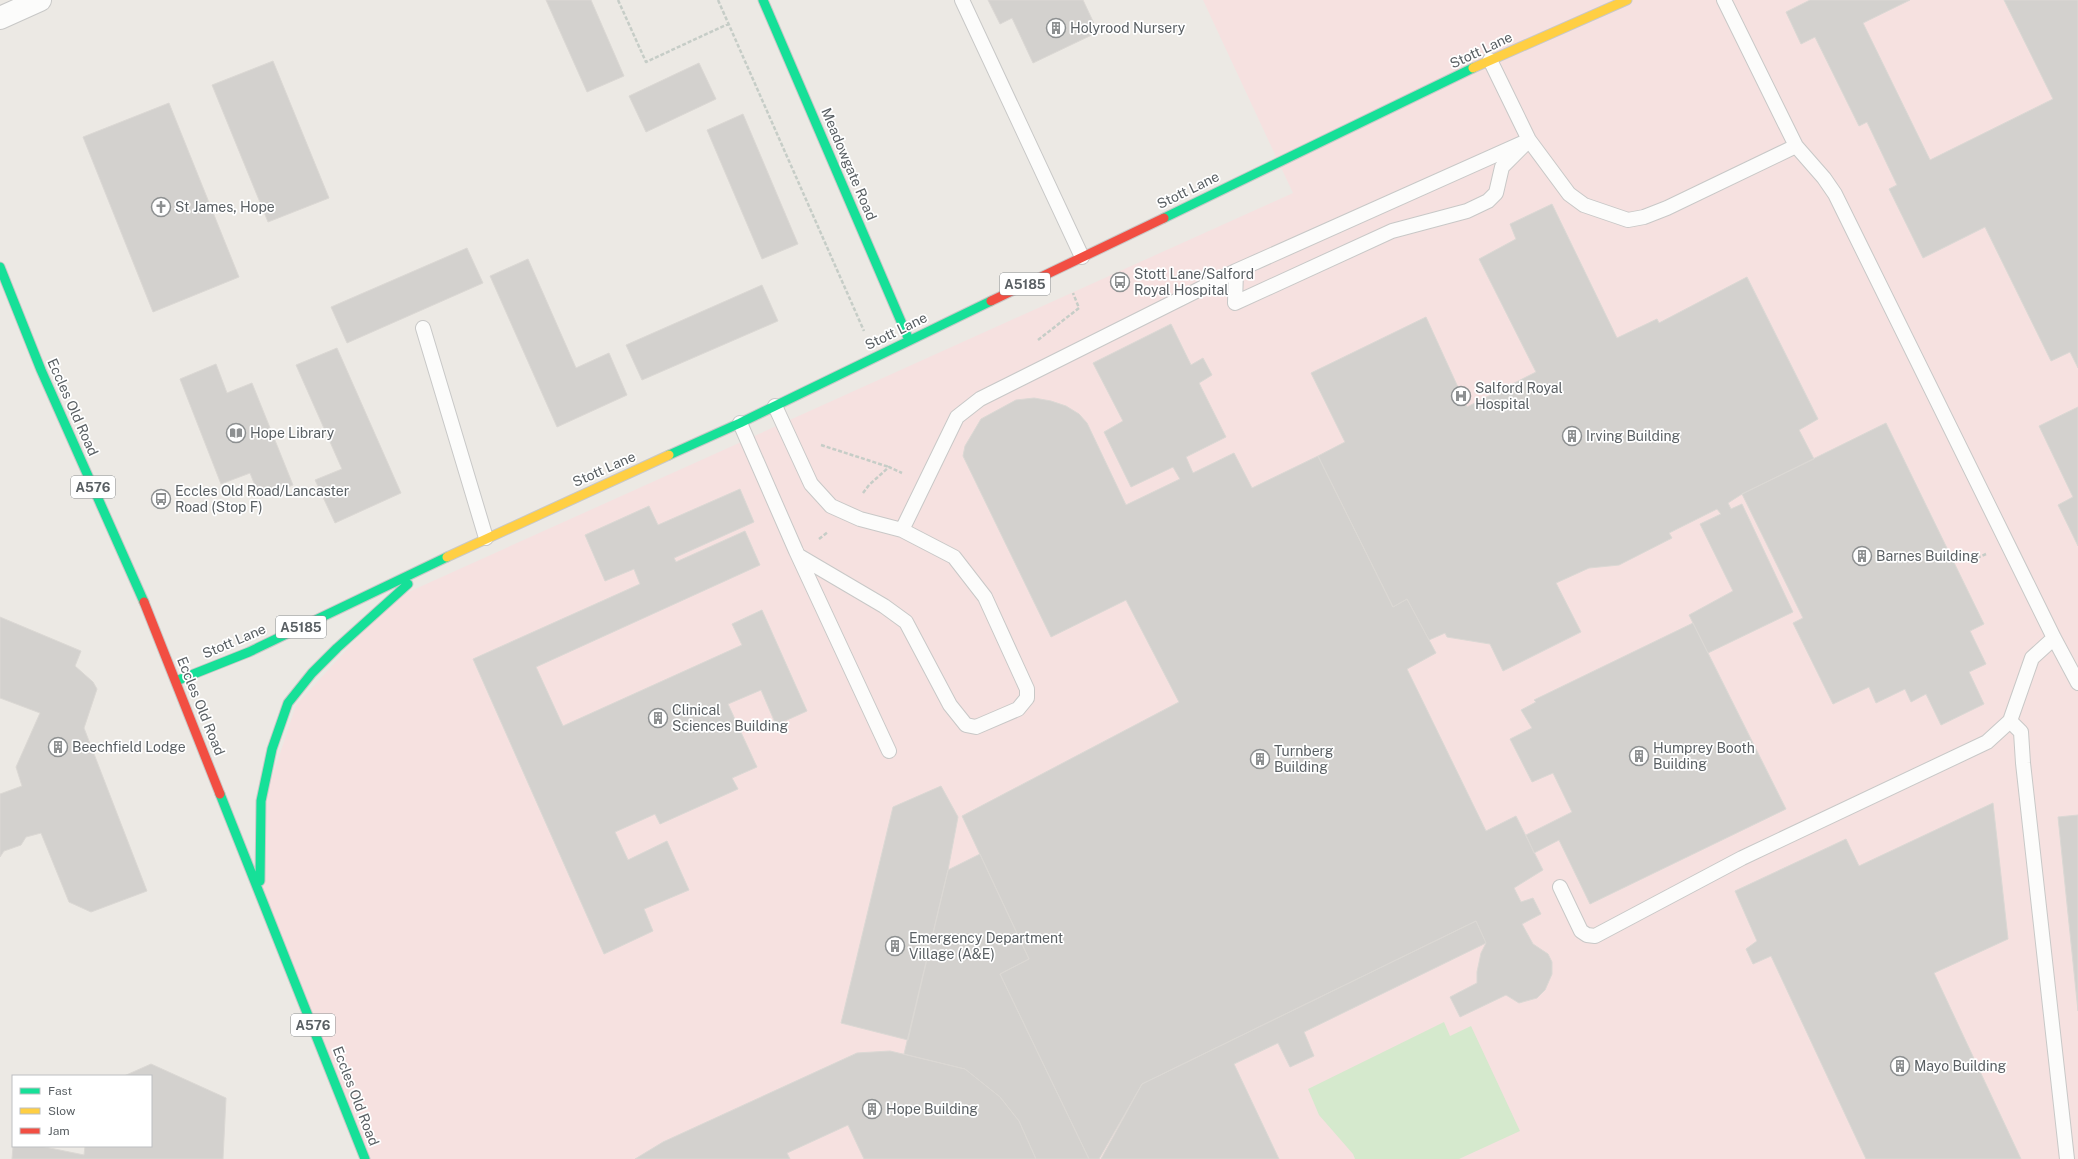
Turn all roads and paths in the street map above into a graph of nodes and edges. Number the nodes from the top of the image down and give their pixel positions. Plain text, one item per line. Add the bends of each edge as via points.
1 (40, 0) edge
2 (618, 0) edge
3 (718, 0) edge
4 (763, 0) edge
5 (962, 0) edge
6 (1627, 0) edge
7 (1724, 0) edge
8 (0, 18) edge
9 (728, 24) junction
10 (1490, 60) junction
11 (1529, 140) junction
12 (1796, 146) junction
13 (1082, 257) junction
14 (1061, 266) junction
15 (0, 267) edge
16 (1236, 271) junction
17 (10, 292) junction
18 (0, 296) edge
19 (423, 328) dead end
20 (909, 340) junction
21 (1032, 345) dead end
22 (875, 357) junction
23 (775, 406) junction
24 (740, 423) junction
25 (821, 446) dead end
26 (889, 467) junction
27 (924, 482) junction
28 (848, 514) junction
29 (902, 530) junction
30 (486, 538) junction
31 (798, 554) junction
32 (425, 568) junction
33 (2054, 638) junction
34 (176, 681) junction
35 (2078, 683) edge
36 (2010, 721) junction
37 (889, 751) dead end
38 (1560, 887) dead end
39 (260, 891) junction
40 (365, 1159) edge
41 (2067, 1159) edge

1 - 8 street
2 - 9 path via 646,62
3 - 9 path
4 - 20 main road, Meadowgate Road
5 - 13 lane
6 - 10 main road, Stott Lane / A5185
7 - 12 lane
9 - 22 path
10 - 11 lane
10 - 13 main road, Stott Lane / A5185
11 - 12 lane via 1569,194 1584,205 1628,220 1644,218 1668,208
11 - 16 lane
11 - 16 lane via 1502,167 1496,193 1488,202 1467,211 1392,231 1235,303
12 - 33 lane via 1835,194
13 - 14 main road, Stott Lane / A5185
14 - 20 main road, Stott Lane / A5185
14 - 21 path via 1079,308
15 - 17 main road, Eccles Old Road / A576
16 - 27 lane via 980,399 957,416
17 - 18 main road
17 - 34 main road, Eccles Old Road / A576 via 41,370
19 - 30 lane
20 - 22 main road, Stott Lane / A5185
22 - 23 main road, Stott Lane / A5185
23 - 24 main road, Stott Lane / A5185
23 - 28 lane via 811,484 831,506
24 - 30 main road, Stott Lane / A5185
24 - 31 lane
25 - 26 path
26 - 27 path
26 - 28 path via 869,485
27 - 29 lane
28 - 29 lane
28 - 31 path
29 - 31 lane via 954,557 985,596 1027,689 1027,698 1018,709 976,727 966,725 950,705 906,622
30 - 32 main road, Stott Lane / A5185
31 - 37 lane
32 - 34 main road, Stott Lane / A5185 via 248,652
32 - 39 main road via 337,648 312,673 288,703 272,749 261,801
33 - 35 lane
33 - 36 lane via 2032,658
34 - 39 main road, Eccles Old Road / A576
36 - 38 lane via 1987,742 1742,858 1595,936 1581,931
36 - 41 lane via 2021,732 2022,763
39 - 40 main road, Eccles Old Road / A576

